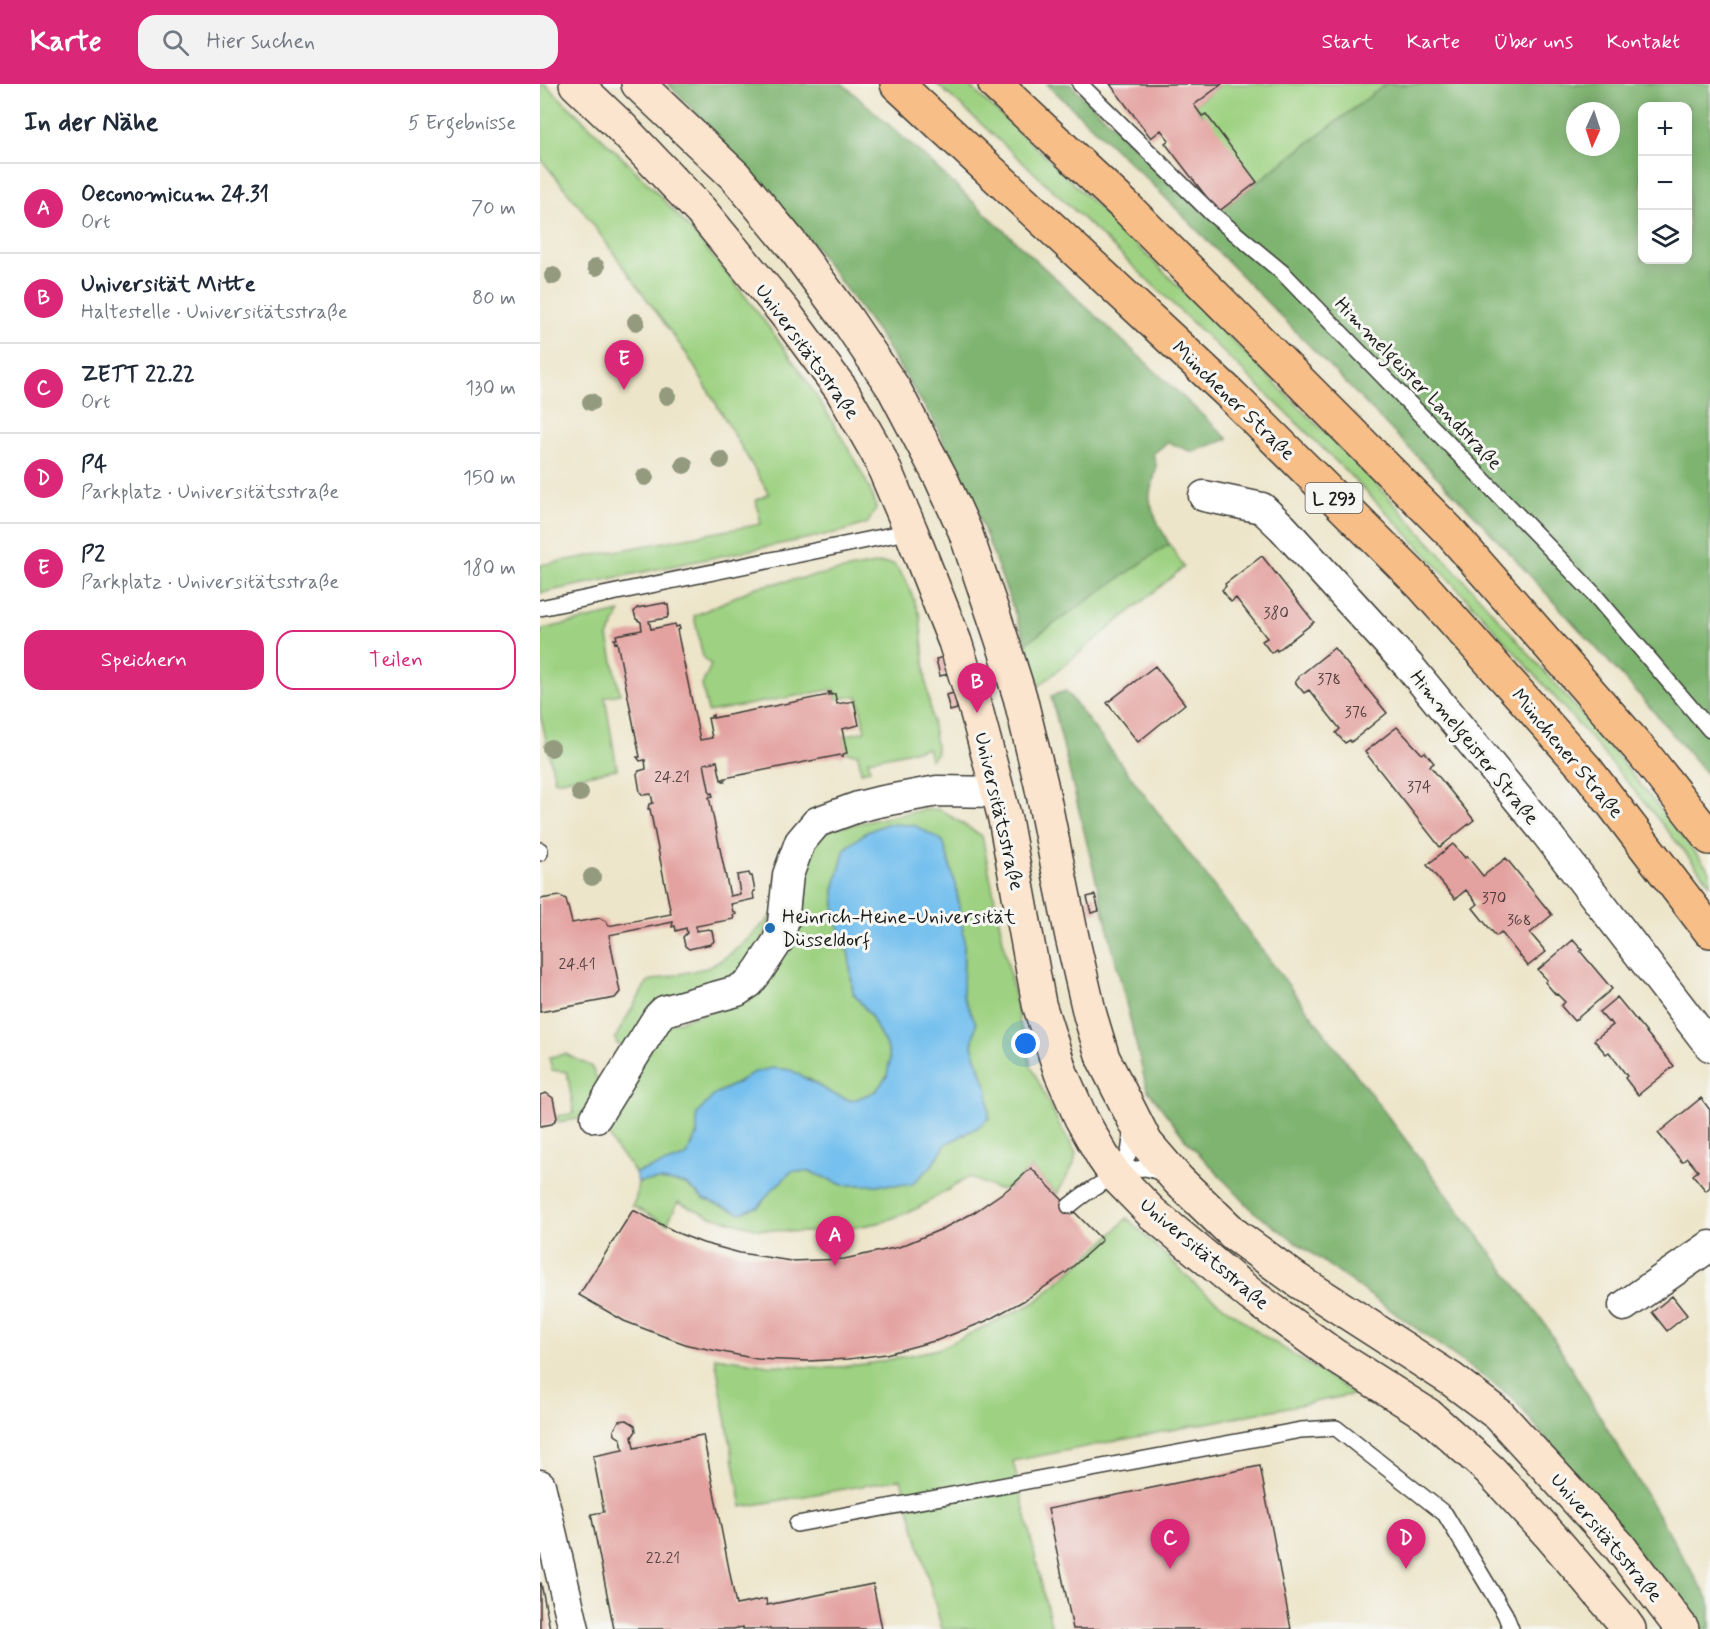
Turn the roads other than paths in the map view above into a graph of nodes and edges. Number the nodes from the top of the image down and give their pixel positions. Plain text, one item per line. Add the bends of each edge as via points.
1 (576, 84) edge
2 (638, 84) edge
3 (897, 84) edge
4 (995, 84) edge
5 (1080, 84) edge
6 (1204, 496) dead end
7 (911, 531) junction
8 (540, 608) edge
9 (1710, 730) edge
10 (999, 792) junction
11 (1710, 838) edge
12 (1710, 931) edge
13 (1710, 1046) edge
14 (596, 1117) dead end
15 (1131, 1117) junction
16 (1116, 1176) junction
17 (1178, 1180) junction
18 (1069, 1206) dead end
19 (1710, 1246) edge
20 (1624, 1306) dead end
21 (540, 1485) edge
22 (796, 1524) dead end
23 (1674, 1623) edge
24 (574, 1629) edge
25 (1511, 1629) edge
26 (1629, 1629) edge

1 - 7 street, Universitätsstraße via 701,211 785,314 841,389 878,454
2 - 15 street, Universitätsstraße via 735,176 792,245 894,389 941,478 965,531 1014,678 1041,784 1090,1015 1103,1058
3 - 12 highway, Münchener Straße / L 293 via 1230,394 1422,585 1586,769
4 - 11 highway, L 293 via 1124,205 1449,531 1644,754
5 - 9 lane, Himmelgeister Landstraße via 1211,213 1283,273 1593,594
6 - 13 street, Himmelgeister Straße via 1262,507 1298,544 1409,666 1546,833
7 - 8 lane
7 - 10 street, Universitätsstraße via 955,642
10 - 14 street via 937,791 858,807 817,822 800,842 788,875 778,941 759,970 737,991 664,1011
10 - 16 street, Universitätsstraße via 1039,1004 1061,1073 1081,1118
15 - 16 lane via 1127,1161
15 - 17 street, Universitätsstraße via 1146,1143
16 - 17 lane via 1149,1168
16 - 18 lane
16 - 26 street, Universitätsstraße via 1152,1213 1251,1294 1335,1356 1428,1415 1497,1478
17 - 23 street, Universitätsstraße via 1235,1235 1499,1415 1619,1546
19 - 20 street
21 - 24 street
22 - 25 lane via 1300,1430 1336,1428 1445,1514

